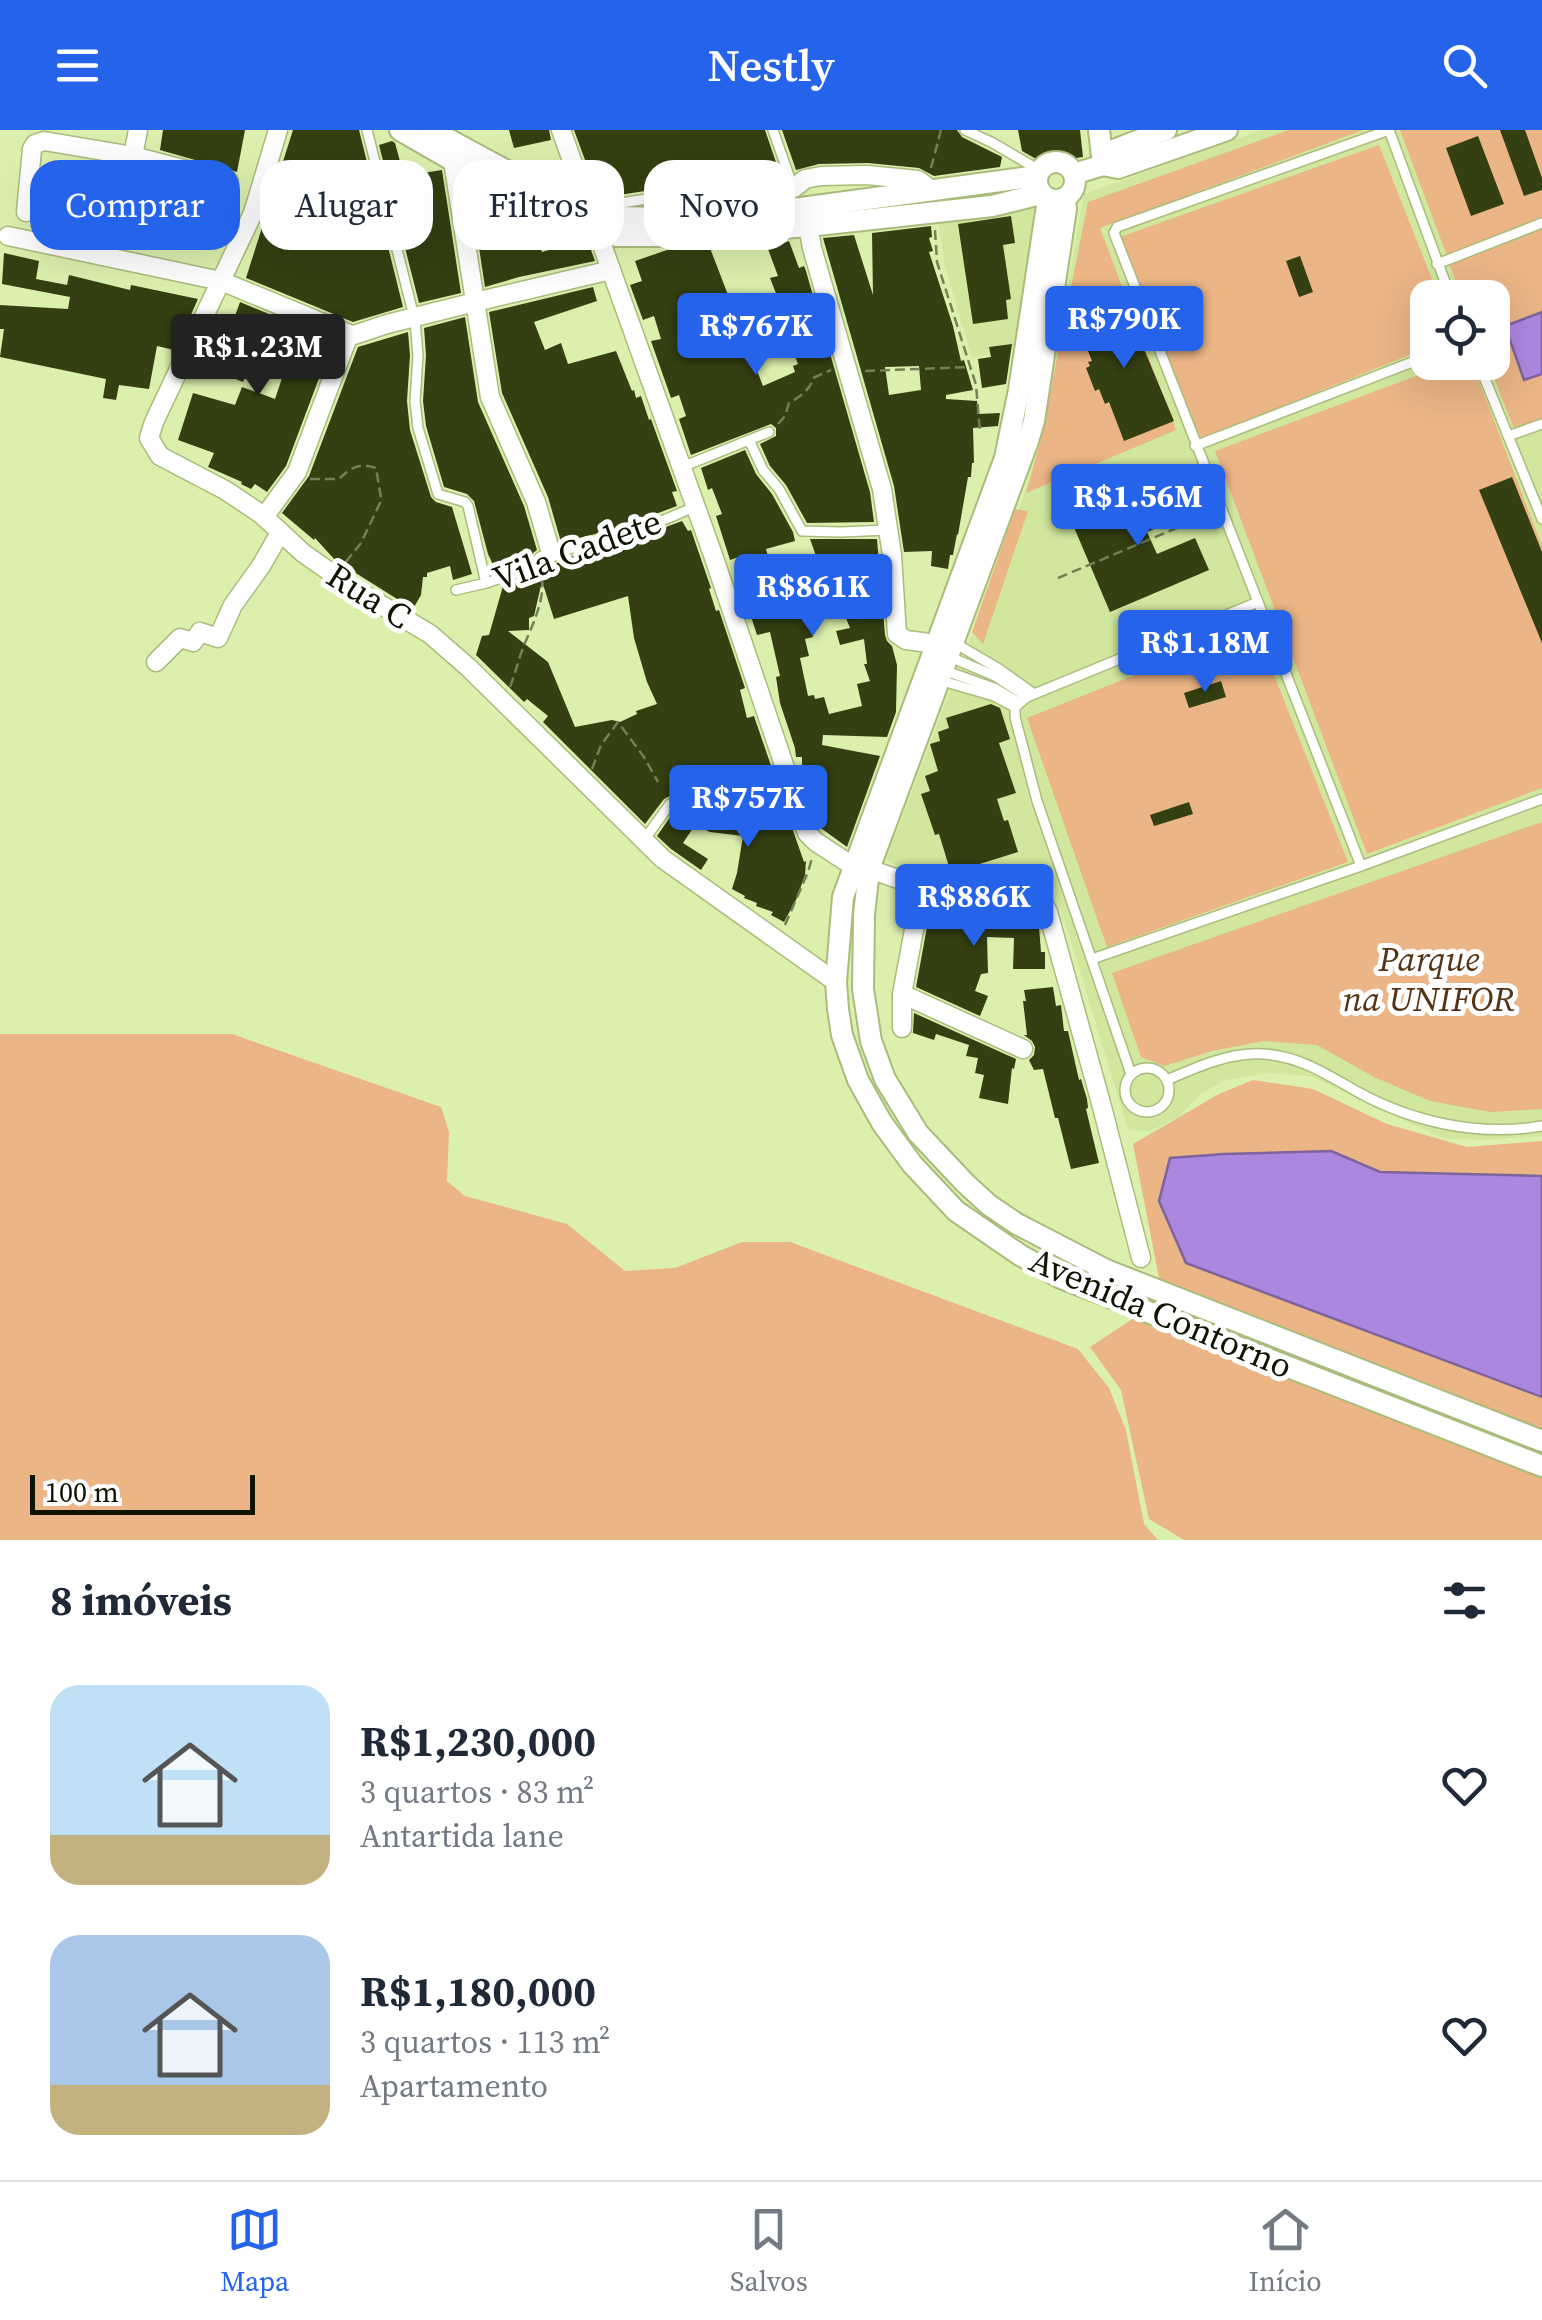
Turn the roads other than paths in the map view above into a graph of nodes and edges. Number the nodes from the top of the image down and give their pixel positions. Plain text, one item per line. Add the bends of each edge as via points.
1 (138, 130) edge
2 (278, 130) edge
3 (367, 130) edge
4 (400, 130) edge
5 (431, 130) edge
6 (560, 130) edge
7 (773, 130) edge
8 (965, 130) edge
9 (1099, 130) edge
10 (1228, 130) edge
11 (1389, 130) edge
12 (1158, 131) edge
13 (133, 156) junction
14 (148, 160) edge
15 (453, 160) edge
16 (487, 160) edge
17 (571, 160) edge
18 (1103, 165) junction
19 (1074, 174) junction
20 (1046, 188) junction
21 (930, 190) road end
22 (801, 208) junction
23 (26, 212) dead end
24 (624, 216) edge
25 (1542, 222) edge
26 (8, 236) dead end
27 (467, 250) edge
28 (603, 250) edge
29 (1437, 264) junction
30 (610, 270) junction
31 (222, 280) junction
32 (1444, 280) edge
33 (475, 302) junction
34 (414, 318) junction
35 (352, 335) junction
36 (1410, 363) edge
37 (1485, 380) edge
38 (1542, 424) edge
39 (769, 432) road end
40 (1508, 436) junction
41 (749, 440) junction
42 (1195, 446) junction
43 (682, 467) junction
44 (696, 506) junction
45 (264, 517) junction
46 (1542, 519) edge
47 (887, 530) junction
48 (280, 533) junction
49 (546, 559) junction
50 (486, 583) junction
51 (456, 590) dead end
52 (1258, 602) junction
53 (944, 658) junction
54 (156, 662) dead end
55 (1023, 700) junction
56 (796, 796) junction
57 (1542, 799) edge
58 (643, 841) junction
59 (1361, 866) junction
60 (862, 867) junction
61 (922, 887) junction
62 (1092, 958) junction
63 (836, 982) junction
64 (902, 994) junction
65 (902, 1028) dead end
66 (1022, 1049) dead end
67 (1131, 1074) junction
68 (1167, 1080) junction
69 (1542, 1126) edge
70 (1141, 1258) dead end
71 (1542, 1440) edge
72 (1542, 1466) edge

1 - 13 street
2 - 31 street, Rua C via 253,213
3 - 34 lane
4 - 15 street
5 - 16 street
6 - 17 street
7 - 22 lane
8 - 20 lane
9 - 18 street
10 - 18 street via 1118,168
11 - 29 lane
11 - 42 lane via 1114,233
12 - 18 street via 1112,150
13 - 14 street
13 - 23 street via 38,142
18 - 19 street
19 - 20 street, Avenida Contorno via 1072,192
19 - 20 street via 1063,163 1046,164
20 - 22 street
20 - 22 street via 992,206 934,212
20 - 53 street, Avenida Contorno via 1066,208 1034,421
21 - 22 street via 918,180 867,175 805,179
22 - 24 street
22 - 47 street via 882,489
25 - 29 lane
26 - 31 street
27 - 33 street
28 - 30 street
29 - 32 lane
30 - 33 street
30 - 43 street
31 - 35 street
31 - 45 street, Rua C via 149,438 160,456
33 - 34 street
33 - 49 street via 490,397 536,502
34 - 35 street
34 - 50 lane via 418,428 438,494 468,506
35 - 45 street via 294,476
36 - 42 lane
37 - 40 lane
38 - 40 lane
39 - 41 lane
40 - 46 lane
41 - 43 lane
41 - 47 lane via 802,531
42 - 52 lane
43 - 44 street
44 - 49 lane, Vila Cadete
44 - 56 street
45 - 48 street, Rua C
47 - 53 street via 897,634
48 - 54 street via 218,638 201,632 192,642 180,638
48 - 58 street, Rua C via 352,588 430,634
49 - 50 lane, Vila Cadete
50 - 51 lane, Vila Cadete
52 - 55 lane
52 - 59 lane
53 - 55 lane via 996,676
53 - 55 lane via 994,696
53 - 60 street, Avenida Contorno
53 - 60 street, Avenida Contorno
55 - 62 lane via 1015,718
56 - 58 lane via 683,798 670,804
56 - 60 street via 807,833
57 - 59 lane
58 - 63 street, Rua C
59 - 62 lane
60 - 61 street
60 - 63 street, Avenida Contorno via 844,897
60 - 71 street, Avenida Contorno via 871,1042 918,1133 989,1205 1106,1270
61 - 64 street
61 - 70 street via 1026,889 1046,904
62 - 67 lane
63 - 72 street, Avenida Contorno via 842,1036 882,1122 937,1192 1004,1244 1061,1278
64 - 65 street
64 - 66 street
67 - 68 lane via 1151,1068
67 - 68 lane via 1125,1095 1140,1111 1162,1106
68 - 69 lane via 1220,1060 1264,1054 1322,1070 1415,1117 1490,1130

